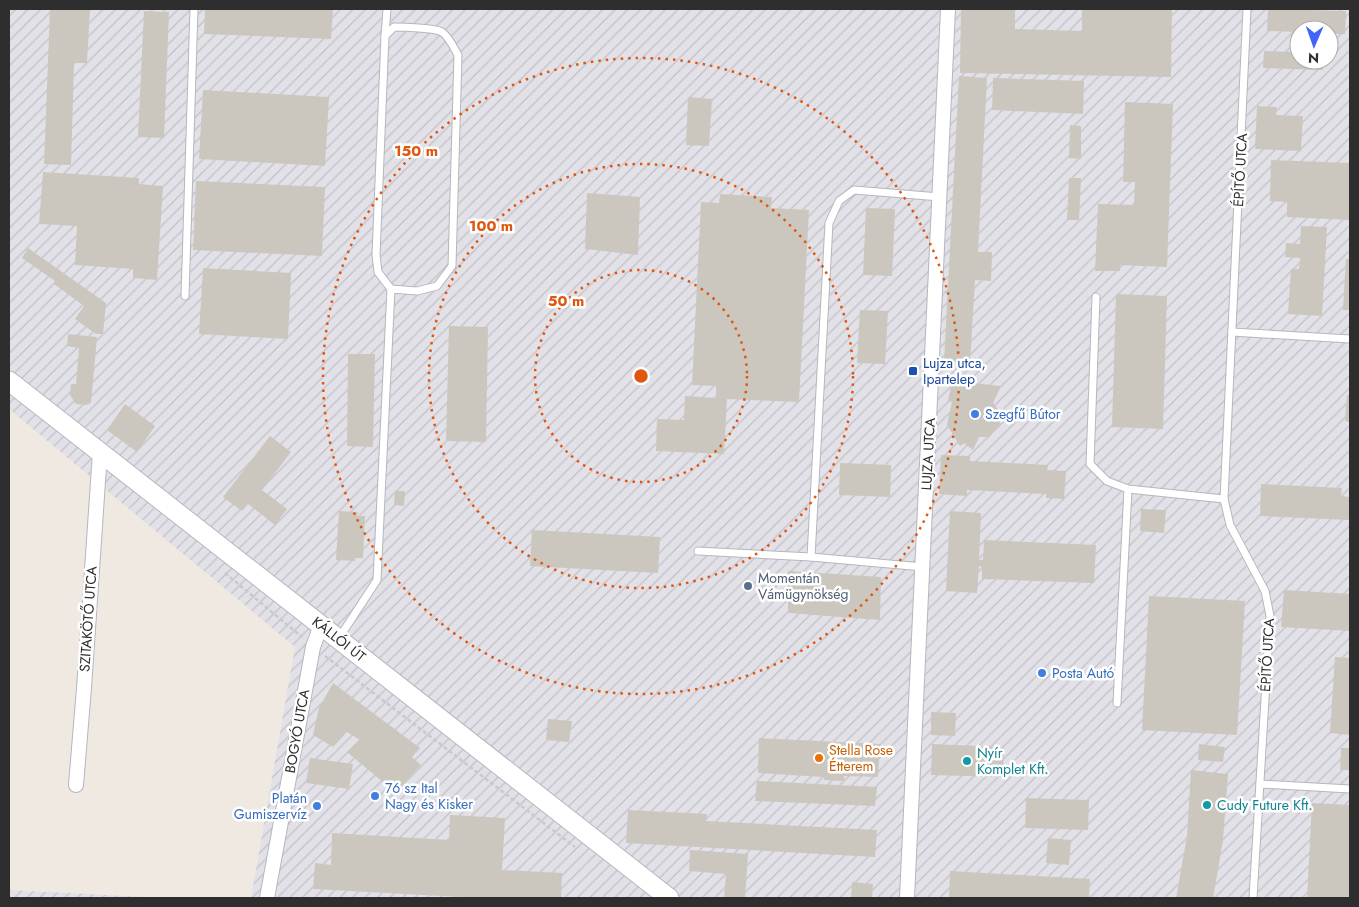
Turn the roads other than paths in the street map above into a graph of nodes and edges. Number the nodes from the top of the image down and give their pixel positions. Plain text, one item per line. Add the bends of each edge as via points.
1 (194, 9) edge
2 (388, 9) edge
3 (948, 9) edge
4 (1247, 9) edge
5 (385, 36) junction
6 (940, 197) junction
7 (391, 289) junction
8 (185, 296) dead end
9 (1096, 297) dead end
10 (1232, 332) junction
11 (1350, 339) edge
12 (9, 381) edge
13 (100, 452) junction
14 (1128, 489) junction
15 (1224, 499) junction
16 (698, 551) dead end
17 (811, 557) junction
18 (922, 567) junction
19 (321, 625) junction
20 (338, 638) junction
21 (1117, 703) dead end
22 (1260, 784) junction
23 (76, 785) dead end
24 (1350, 789) edge
25 (267, 898) edge
26 (669, 898) edge
27 (907, 898) edge
28 (1253, 898) edge

1 - 8 lane
2 - 5 lane
3 - 6 street, LUJZA UTCA
4 - 10 lane, ÉPÍTŐ UTCA
5 - 7 lane via 376,255 378,272
5 - 7 lane via 394,27 441,32 458,55 452,266 437,286 417,291
6 - 17 lane via 854,190 839,201 829,223
6 - 18 street, LUJZA UTCA
7 - 20 lane via 377,580
9 - 14 lane via 1090,464 1107,482
10 - 11 lane
10 - 15 lane, ÉPÍTŐ UTCA
12 - 13 main road, KÁLLÓI ÚT
13 - 19 main road, KÁLLÓI ÚT
13 - 23 street, SZITAKÖTŐ UTCA
14 - 15 lane
14 - 21 lane
15 - 22 lane, ÉPÍTŐ UTCA via 1230,525 1265,591 1270,616
16 - 17 lane
17 - 18 lane
18 - 27 street, LUJZA UTCA
19 - 20 main road, KÁLLÓI ÚT
19 - 25 street, BOGYÓ UTCA via 313,646
20 - 26 main road, KÁLLÓI ÚT
22 - 24 lane
22 - 28 lane, ÉPÍTŐ UTCA

